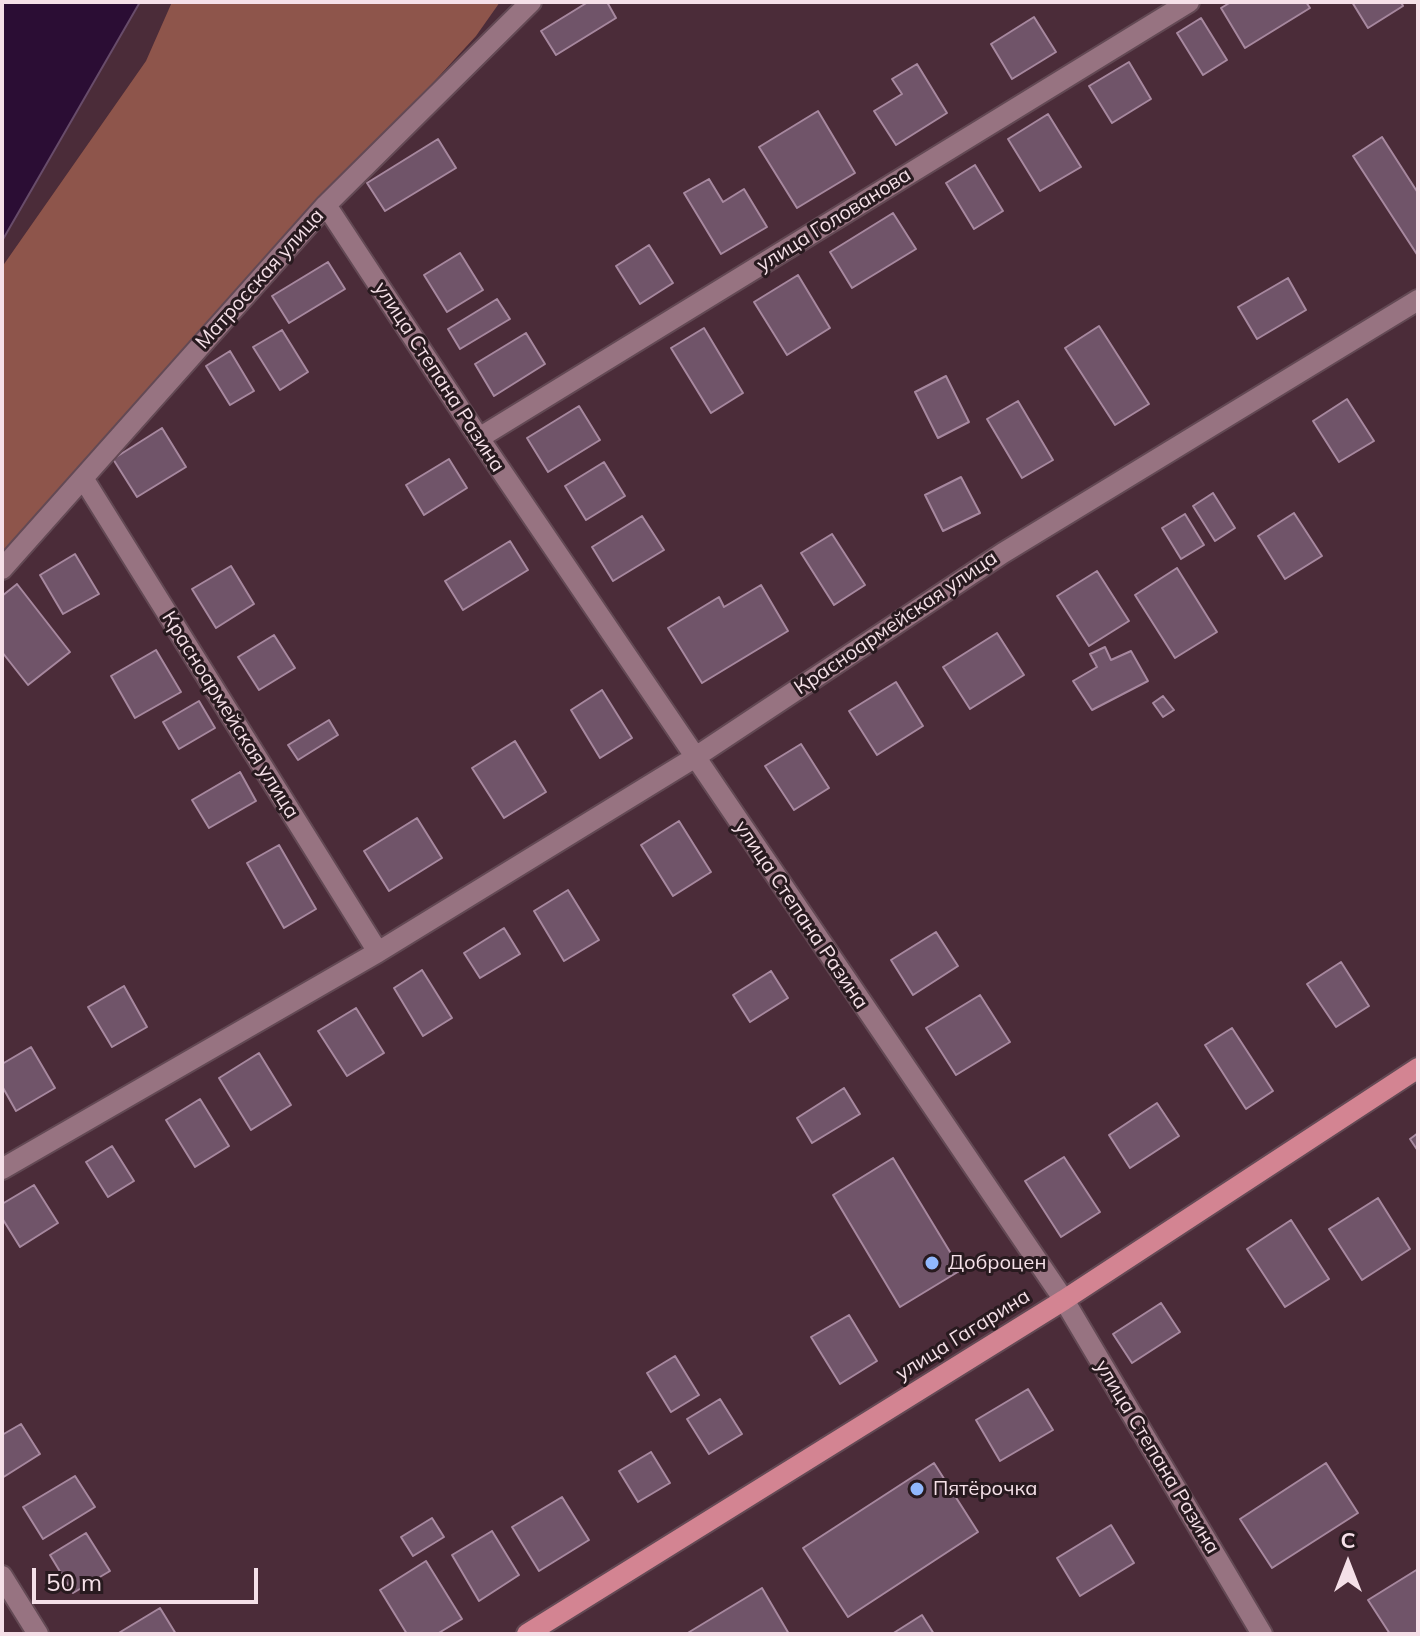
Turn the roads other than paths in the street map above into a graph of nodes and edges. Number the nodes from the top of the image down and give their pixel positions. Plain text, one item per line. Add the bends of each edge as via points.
1 (531, 2) edge
2 (1189, 2) edge
3 (326, 205) junction
4 (1418, 300) edge
5 (479, 438) junction
6 (83, 478) junction
7 (2, 569) edge
8 (694, 758) junction
9 (378, 952) junction
10 (1418, 1068) edge
11 (2, 1169) edge
12 (1064, 1300) junction
13 (2, 1576) edge
14 (38, 1634) edge
15 (527, 1634) edge
16 (1262, 1634) edge

1 - 3 street, Матросская улица
2 - 5 street, улица Голованова
3 - 5 street, улица Степана Разина
3 - 6 street, Матросская улица
4 - 8 street, Красноармейская улица via 1003,553
5 - 8 street, улица Степана Разина
6 - 7 street, Матросская улица
6 - 9 street, Красноармейская улица
8 - 9 street, Красноармейская улица
8 - 12 street, улица Степана Разина
9 - 11 street, Красноармейская улица
10 - 12 main road, улица Гагарина
12 - 15 main road, улица Гагарина
12 - 16 street, улица Степана Разина
13 - 14 street

